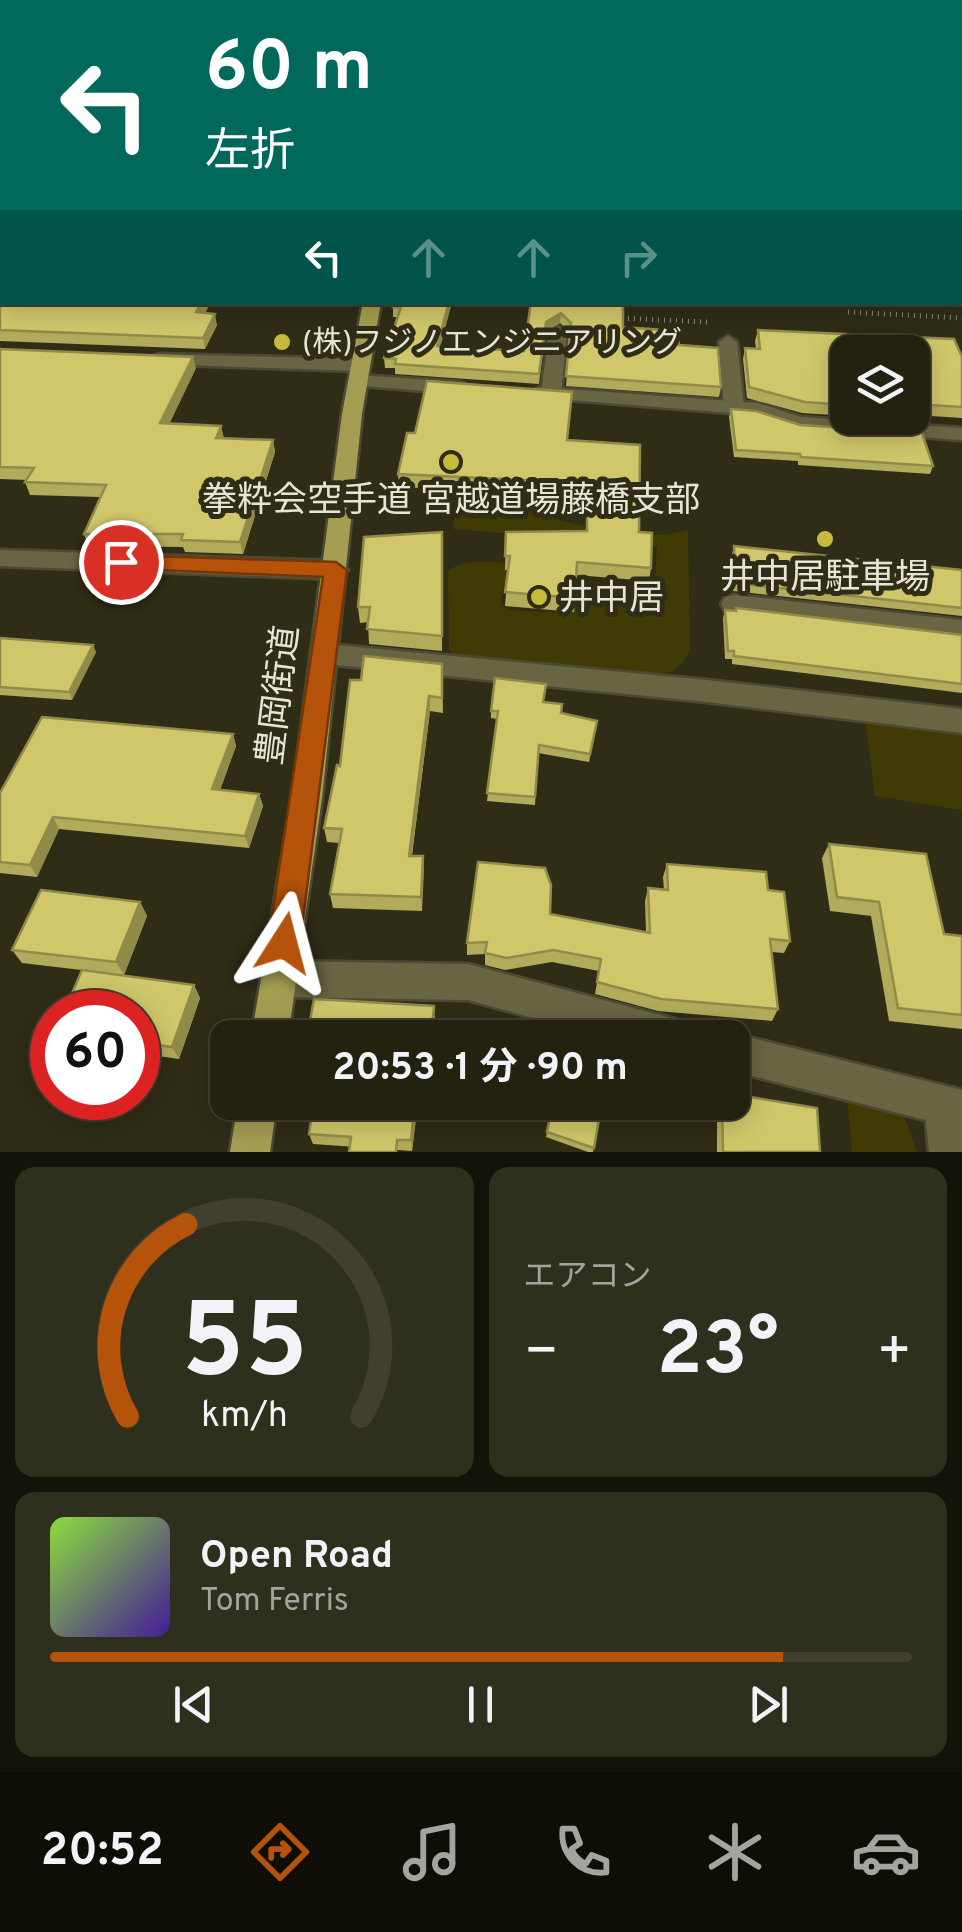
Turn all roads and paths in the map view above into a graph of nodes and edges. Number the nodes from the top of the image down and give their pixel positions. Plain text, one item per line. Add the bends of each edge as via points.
1 (371, 305) edge
2 (848, 312) dead end
3 (608, 318) edge
4 (962, 318) edge
5 (718, 323) dead end
6 (558, 332) edge
7 (728, 342) dead end
8 (142, 359) edge
9 (359, 373) junction
10 (474, 389) edge
11 (512, 392) edge
12 (551, 394) junction
13 (734, 408) junction
14 (962, 434) edge
15 (0, 558) edge
16 (336, 570) junction
17 (734, 604) edge
18 (962, 630) edge
19 (326, 654) junction
20 (962, 721) edge
21 (278, 978) junction
22 (272, 1020) edge
23 (608, 1020) edge
24 (750, 1057) edge
25 (953, 1108) edge
26 (255, 1120) edge
27 (250, 1152) edge
28 (949, 1152) edge

1 - 9 main road, 豊岡街道
2 - 4 path
3 - 5 path
6 - 12 street
7 - 13 street
8 - 9 street
9 - 10 street
9 - 16 main road, 豊岡街道
11 - 12 street
12 - 13 street
13 - 14 street via 798,423
15 - 16 street
16 - 19 main road, 豊岡街道
17 - 18 street
19 - 20 street
19 - 21 main road, 豊岡街道
21 - 22 main road, 豊岡街道
21 - 23 street via 468,982
24 - 25 street
25 - 28 street
26 - 27 main road

